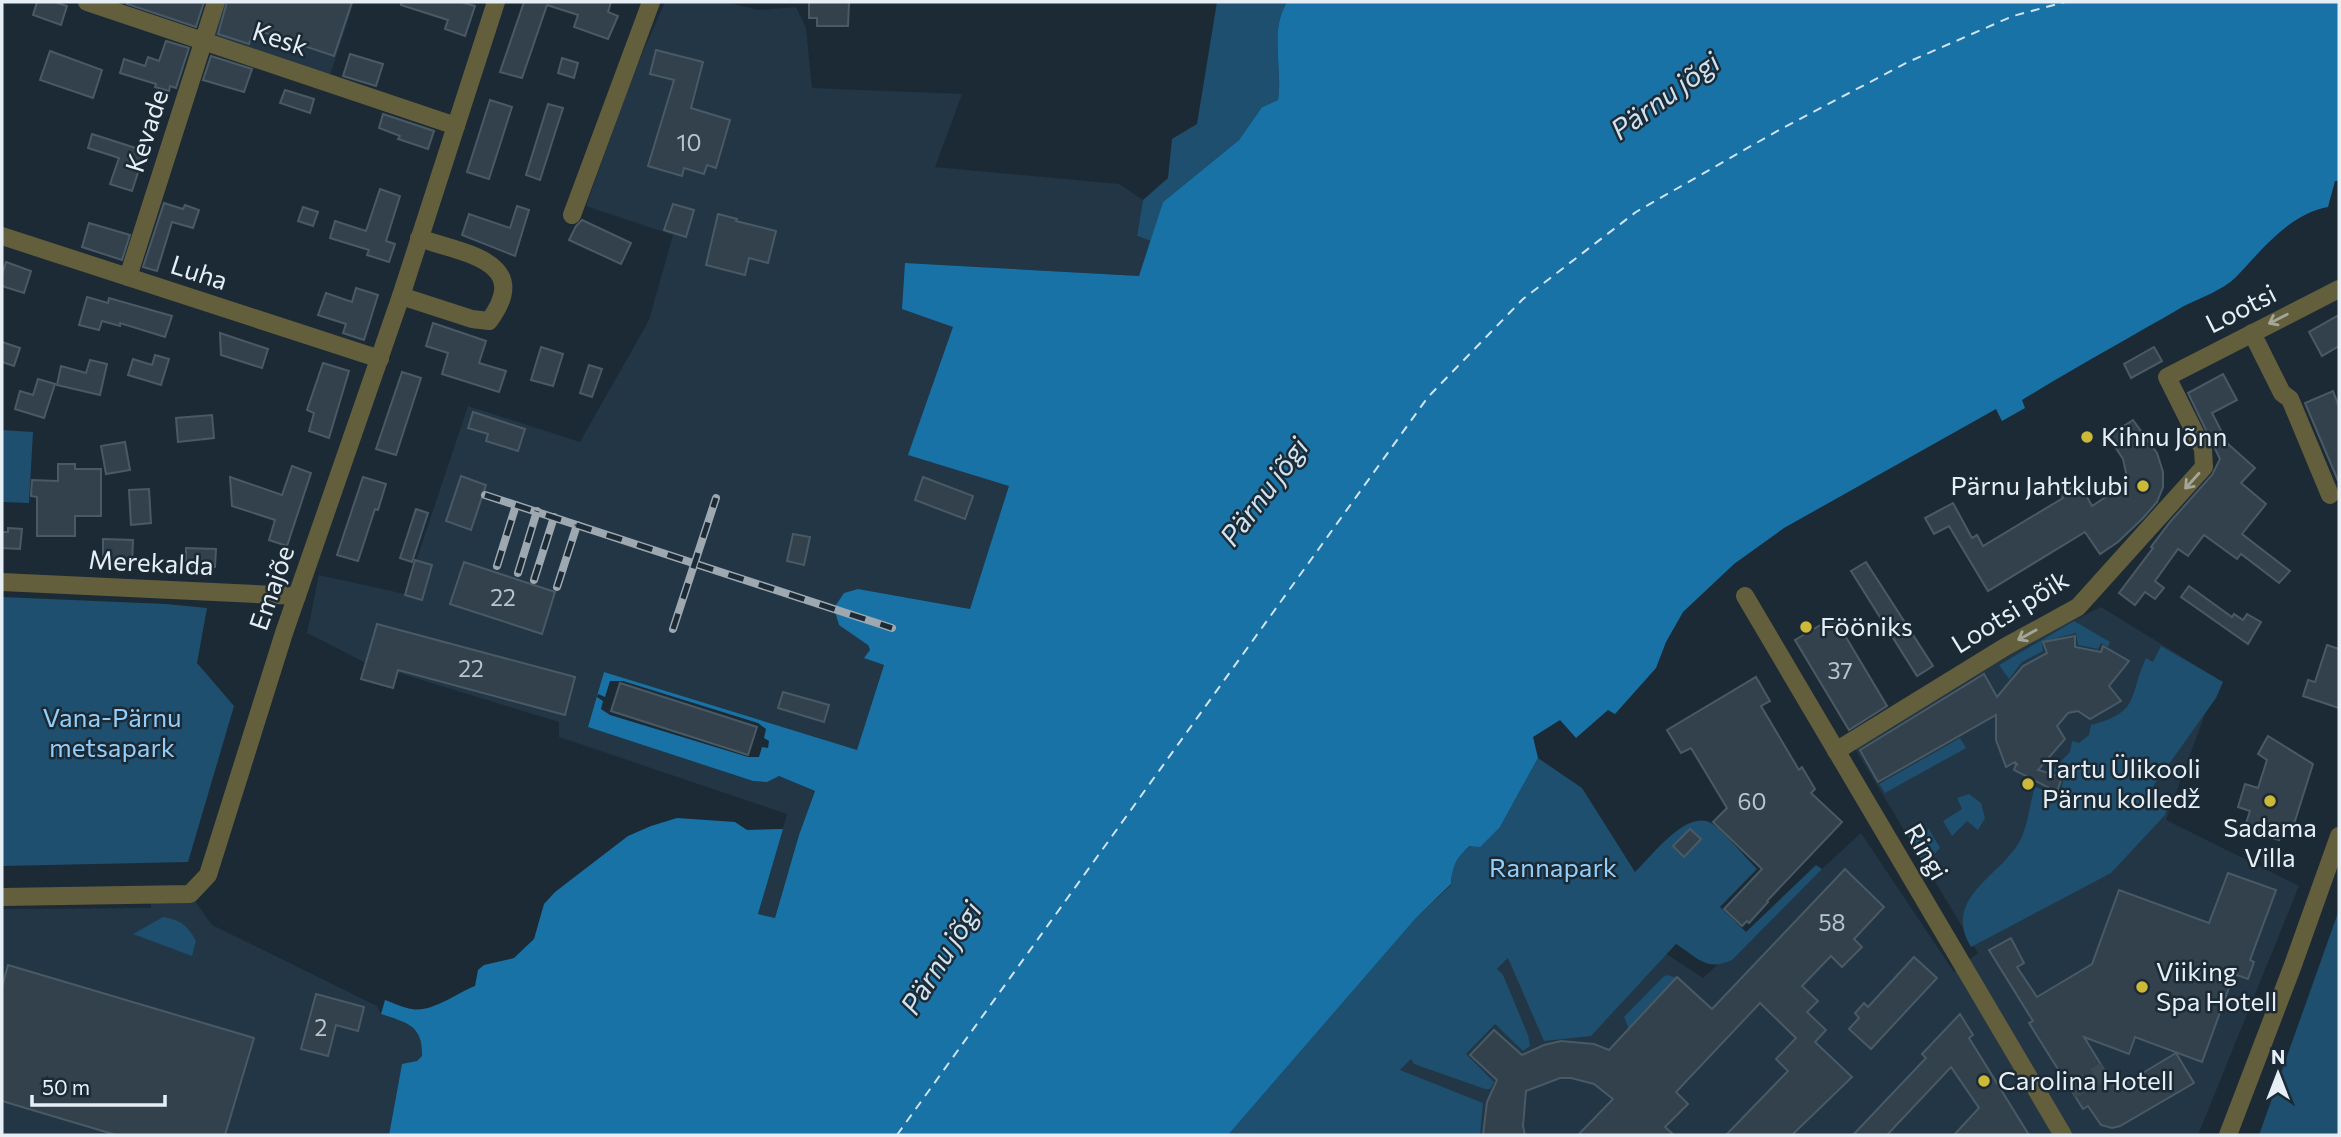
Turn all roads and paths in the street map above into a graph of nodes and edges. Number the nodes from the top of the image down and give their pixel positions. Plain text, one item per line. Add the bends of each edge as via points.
1 (87, 2) edge
2 (216, 2) edge
3 (496, 2) edge
4 (651, 2) edge
5 (203, 42) junction
6 (456, 126) junction
7 (572, 215) dead end
8 (2, 236) edge
9 (419, 238) junction
10 (128, 277) junction
11 (2339, 289) edge
12 (401, 296) junction
13 (2252, 332) junction
14 (380, 359) junction
15 (2167, 377) joint
16 (2330, 495) dead end
17 (2, 582) edge
18 (297, 596) junction
19 (1745, 596) dead end
20 (1836, 751) junction
21 (2339, 836) edge
22 (2, 897) edge
23 (2063, 1135) edge
24 (2228, 1135) edge

1 - 5 street, Kesk
2 - 5 street, Kevade
3 - 6 street, Emajõe
4 - 7 street
5 - 6 street, Kesk
5 - 10 street, Kevade
6 - 9 street, Emajõe
8 - 10 street, Luha
9 - 12 street, Emajõe
9 - 12 street via 484,261 501,273 504,296 489,321
10 - 14 street, Luha
11 -> 13 street, Lootsi
12 - 14 street, Emajõe
13 - 15 street, Lootsi
13 - 16 street via 2282,393 2290,399
14 - 18 street, Emajõe
15 -> 20 street, Lootsi põik via 2203,449 2204,467 2078,607
17 - 18 street, Merekalda
18 - 22 street, Emajõe via 208,875 190,894
19 - 20 street, Ringi
20 - 23 street, Ringi
21 - 24 street

